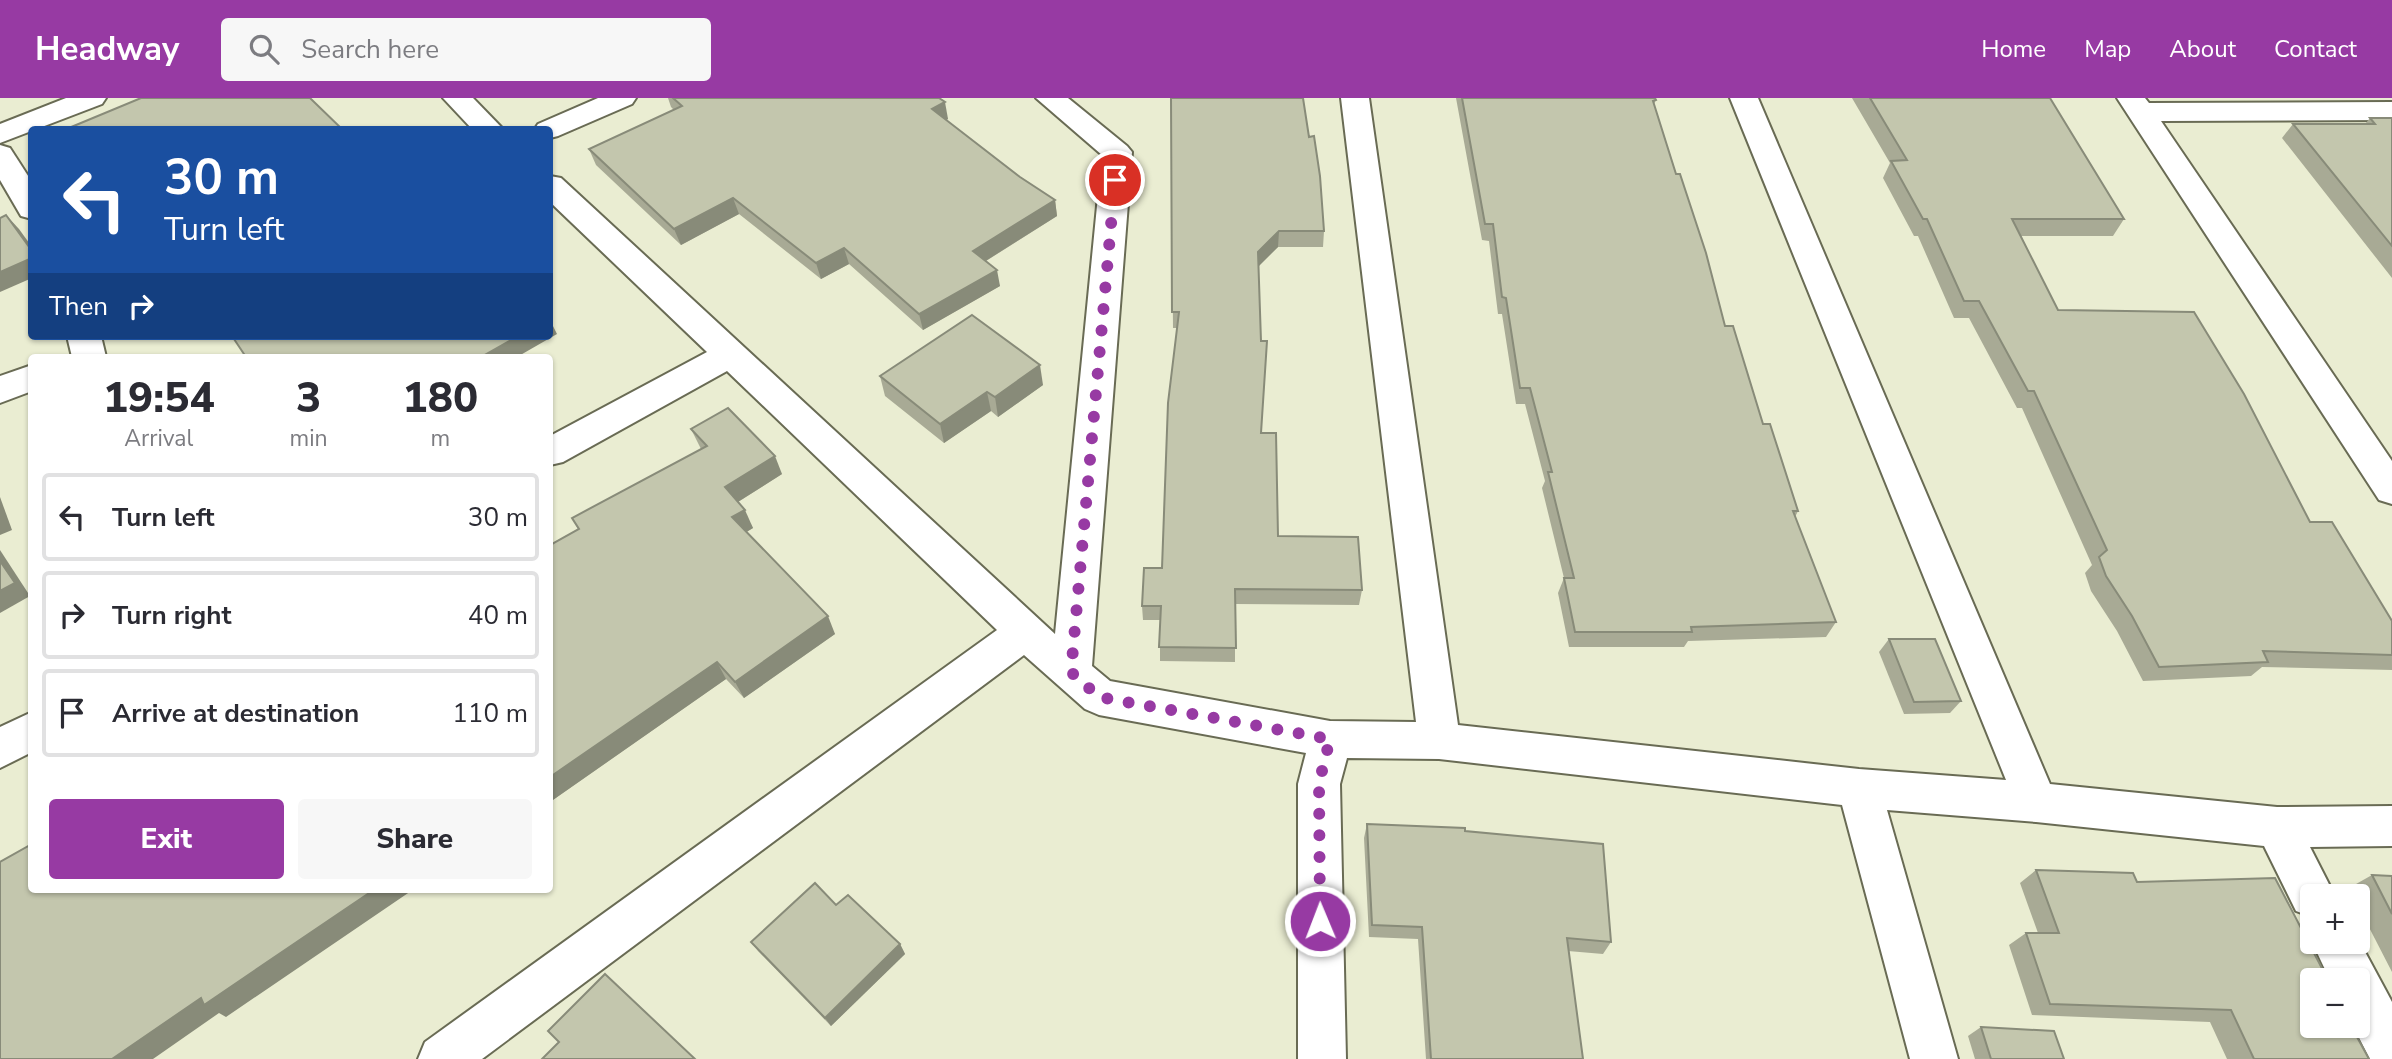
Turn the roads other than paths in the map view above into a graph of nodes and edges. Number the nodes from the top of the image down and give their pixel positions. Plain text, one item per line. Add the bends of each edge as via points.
1 (21, 98) edge
2 (92, 98) edge
3 (457, 98) edge
4 (622, 98) edge
5 (1050, 98) edge
6 (1355, 98) edge
7 (1744, 98) edge
8 (2136, 105) edge
9 (0, 106) edge
10 (2392, 111) edge
11 (486, 126) edge
12 (553, 128) edge
13 (0, 134) edge
14 (0, 154) edge
15 (553, 188) edge
16 (28, 202) edge
17 (729, 355) junction
18 (28, 379) edge
19 (0, 390) edge
20 (553, 450) edge
21 (2392, 490) edge
22 (1025, 632) junction
23 (1071, 672) junction
24 (28, 732) edge
25 (1330, 739) junction
26 (1439, 741) junction
27 (0, 748) edge
28 (1859, 788) junction
29 (2036, 802) junction
30 (2392, 826) edge
31 (2277, 827) junction
32 (2306, 884) edge
33 (2370, 1009) edge
34 (2392, 1052) edge
35 (442, 1059) edge
36 (1322, 1059) edge
37 (1934, 1059) edge

1 - 9 street
2 - 13 street
3 - 11 street
4 - 12 street
5 - 23 street via 1117,152
6 - 26 street
7 - 29 street
8 - 10 street
8 - 21 street
14 - 16 street
15 - 17 street
17 - 20 street
17 - 22 street
18 - 19 street
22 - 23 street
22 - 35 street
23 - 25 street via 1099,697
24 - 27 street
25 - 26 street
25 - 36 street via 1319,783
26 - 28 street
28 - 29 street
28 - 37 street
29 - 31 street
30 - 31 street
31 - 32 street
33 - 34 street

